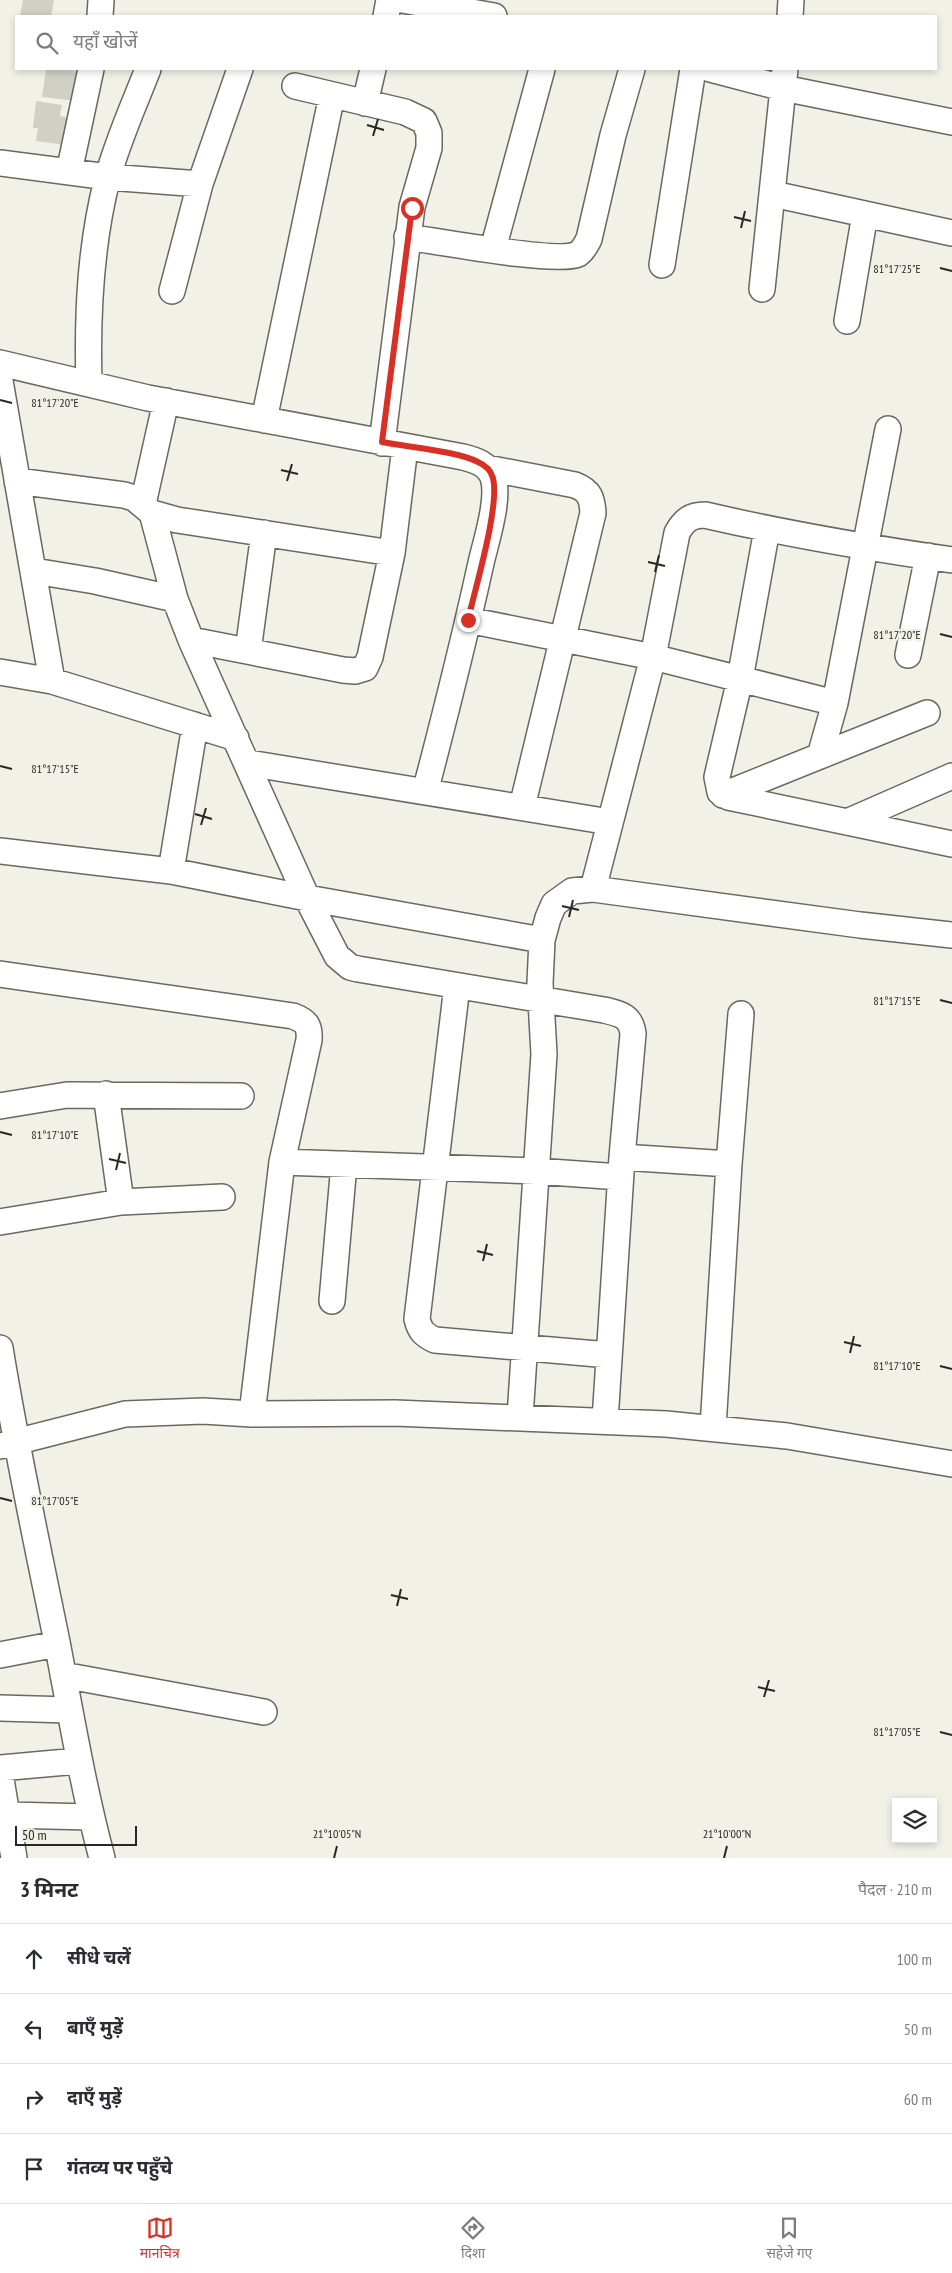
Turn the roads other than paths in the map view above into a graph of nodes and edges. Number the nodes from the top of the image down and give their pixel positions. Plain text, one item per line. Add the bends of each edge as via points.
1 (101, 0) edge
2 (389, 0) edge
3 (402, 0) edge
4 (791, 0) edge
5 (100, 15) edge
6 (386, 15) edge
7 (488, 15) edge
8 (790, 15) edge
9 (91, 70) edge
10 (148, 70) edge
11 (240, 70) edge
12 (373, 70) edge
13 (542, 70) edge
14 (632, 70) edge
15 (693, 70) edge
16 (718, 70) edge
17 (784, 78) edge
18 (295, 86) dead end
19 (332, 95) junction
20 (365, 103) junction
21 (952, 122) edge
22 (0, 163) edge
23 (69, 172) junction
24 (108, 178) junction
25 (200, 184) junction
26 (773, 194) junction
27 (865, 214) junction
28 (952, 233) edge
29 (407, 237) junction
30 (493, 249) junction
31 (662, 265) dead end
32 (762, 289) dead end
33 (172, 290) dead end
34 (848, 321) dead end
35 (0, 364) edge
36 (0, 380) edge
37 (89, 384) junction
38 (166, 401) junction
39 (264, 420) junction
40 (888, 429) dead end
41 (393, 445) junction
42 (487, 468) junction
43 (17, 481) junction
44 (147, 508) junction
45 (768, 529) junction
46 (264, 534) junction
47 (865, 547) junction
48 (392, 553) junction
49 (928, 556) junction
50 (952, 560) edge
51 (34, 571) junction
52 (175, 599) junction
53 (468, 620) junction
54 (563, 639) junction
55 (191, 640) junction
56 (248, 651) junction
57 (908, 655) dead end
58 (653, 657) junction
59 (0, 672) edge
60 (740, 679) junction
61 (52, 681) junction
62 (834, 703) junction
63 (927, 713) dead end
64 (195, 725) junction
65 (236, 738) junction
66 (820, 756) junction
67 (248, 763) junction
68 (952, 776) edge
69 (425, 792) junction
70 (723, 795) junction
71 (522, 808) junction
72 (610, 822) junction
73 (848, 822) junction
74 (952, 844) edge
75 (0, 851) edge
76 (171, 871) junction
77 (593, 889) junction
78 (307, 898) junction
79 (952, 935) edge
80 (542, 940) junction
81 (0, 974) edge
82 (457, 986) junction
83 (542, 1000) junction
84 (741, 1014) dead end
85 (106, 1094) junction
86 (241, 1096) dead end
87 (0, 1106) edge
88 (282, 1162) junction
89 (344, 1164) junction
90 (729, 1164) junction
91 (434, 1167) junction
92 (621, 1167) junction
93 (536, 1171) junction
94 (222, 1198) dead end
95 (121, 1202) junction
96 (0, 1222) edge
97 (332, 1301) dead end
98 (0, 1348) edge
99 (524, 1348) junction
100 (609, 1355) junction
101 (252, 1414) junction
102 (520, 1417) junction
103 (605, 1421) junction
104 (713, 1428) junction
105 (8, 1444) edge
106 (952, 1464) edge
107 (57, 1644) junction
108 (0, 1655) edge
109 (63, 1675) junction
110 (0, 1708) edge
111 (69, 1710) junction
112 (264, 1712) dead end
113 (78, 1761) junction
114 (0, 1768) edge
115 (0, 1773) edge
116 (7, 1815) junction
117 (91, 1817) junction
118 (14, 1858) edge
119 (102, 1858) edge

1 - 5 street
2 - 6 street
3 - 7 street
4 - 8 street
9 - 23 street
10 - 24 street
11 - 25 street
12 - 20 street
13 - 30 street
14 - 30 street via 584,249 568,257
15 - 31 street
16 - 17 street
17 - 21 street
17 - 26 street
18 - 19 street
19 - 20 street
19 - 39 street
20 - 29 street via 418,117 428,127 429,148
22 - 23 street
23 - 24 street
24 - 25 street
24 - 37 street via 89,290
25 - 33 street
26 - 27 street
26 - 32 street
27 - 28 street
27 - 34 street
29 - 30 street
29 - 41 street
35 - 37 street
36 - 43 street
37 - 38 street
38 - 39 street
38 - 44 street
39 - 41 street
40 - 47 street
41 - 42 street via 463,456
41 - 48 street
42 - 53 street via 493,477 494,494
42 - 54 street via 575,485 592,497 593,513
43 - 44 street via 124,495
43 - 51 street
44 - 46 street via 177,520
44 - 52 street
45 - 47 street
45 - 58 street via 705,515 695,515 681,525
45 - 60 street
46 - 48 street
46 - 56 street
47 - 49 street
47 - 62 street
48 - 56 street via 365,668 354,671
49 - 50 street
49 - 57 street
51 - 52 street
51 - 61 street
52 - 55 street
53 - 54 street
53 - 69 street
54 - 58 street
54 - 71 street
55 - 56 street
55 - 65 street
58 - 60 street
58 - 72 street
59 - 61 street
60 - 62 street
60 - 70 street via 718,777 718,788
61 - 64 street
62 - 66 street
63 - 66 street
64 - 65 street
64 - 76 street
65 - 67 street
66 - 70 street
67 - 69 street
67 - 78 street
68 - 73 street
69 - 71 street
70 - 73 street
71 - 72 street
72 - 77 street
73 - 74 street
75 - 76 street
76 - 78 street
77 - 79 street
77 - 80 street via 572,891 554,904
78 - 80 street
78 - 82 street via 332,948 350,967
80 - 83 street
81 - 88 street via 293,1016 306,1021 310,1030
82 - 83 street
82 - 91 street
83 - 92 street via 618,1013 630,1020 633,1034
83 - 93 street via 544,1054
84 - 90 street
85 - 86 street
85 - 87 street via 67,1095
85 - 95 street
88 - 89 street
88 - 101 street
89 - 91 street
89 - 97 street
90 - 92 street
90 - 104 street
91 - 93 street
91 - 99 street via 418,1319 420,1328 425,1336 435,1340
92 - 93 street
92 - 100 street
93 - 99 street
94 - 95 street
95 - 96 street
98 - 105 street
99 - 100 street
99 - 102 street
100 - 103 street
101 - 102 street via 395,1413
101 - 105 street via 203,1411 125,1414
102 - 103 street
103 - 104 street
104 - 106 street via 788,1436
105 - 107 street
107 - 108 street
107 - 109 street
109 - 111 street
109 - 112 street
110 - 111 street
111 - 113 street
113 - 114 street
113 - 117 street
115 - 116 street
116 - 117 street
116 - 118 street
117 - 119 street

